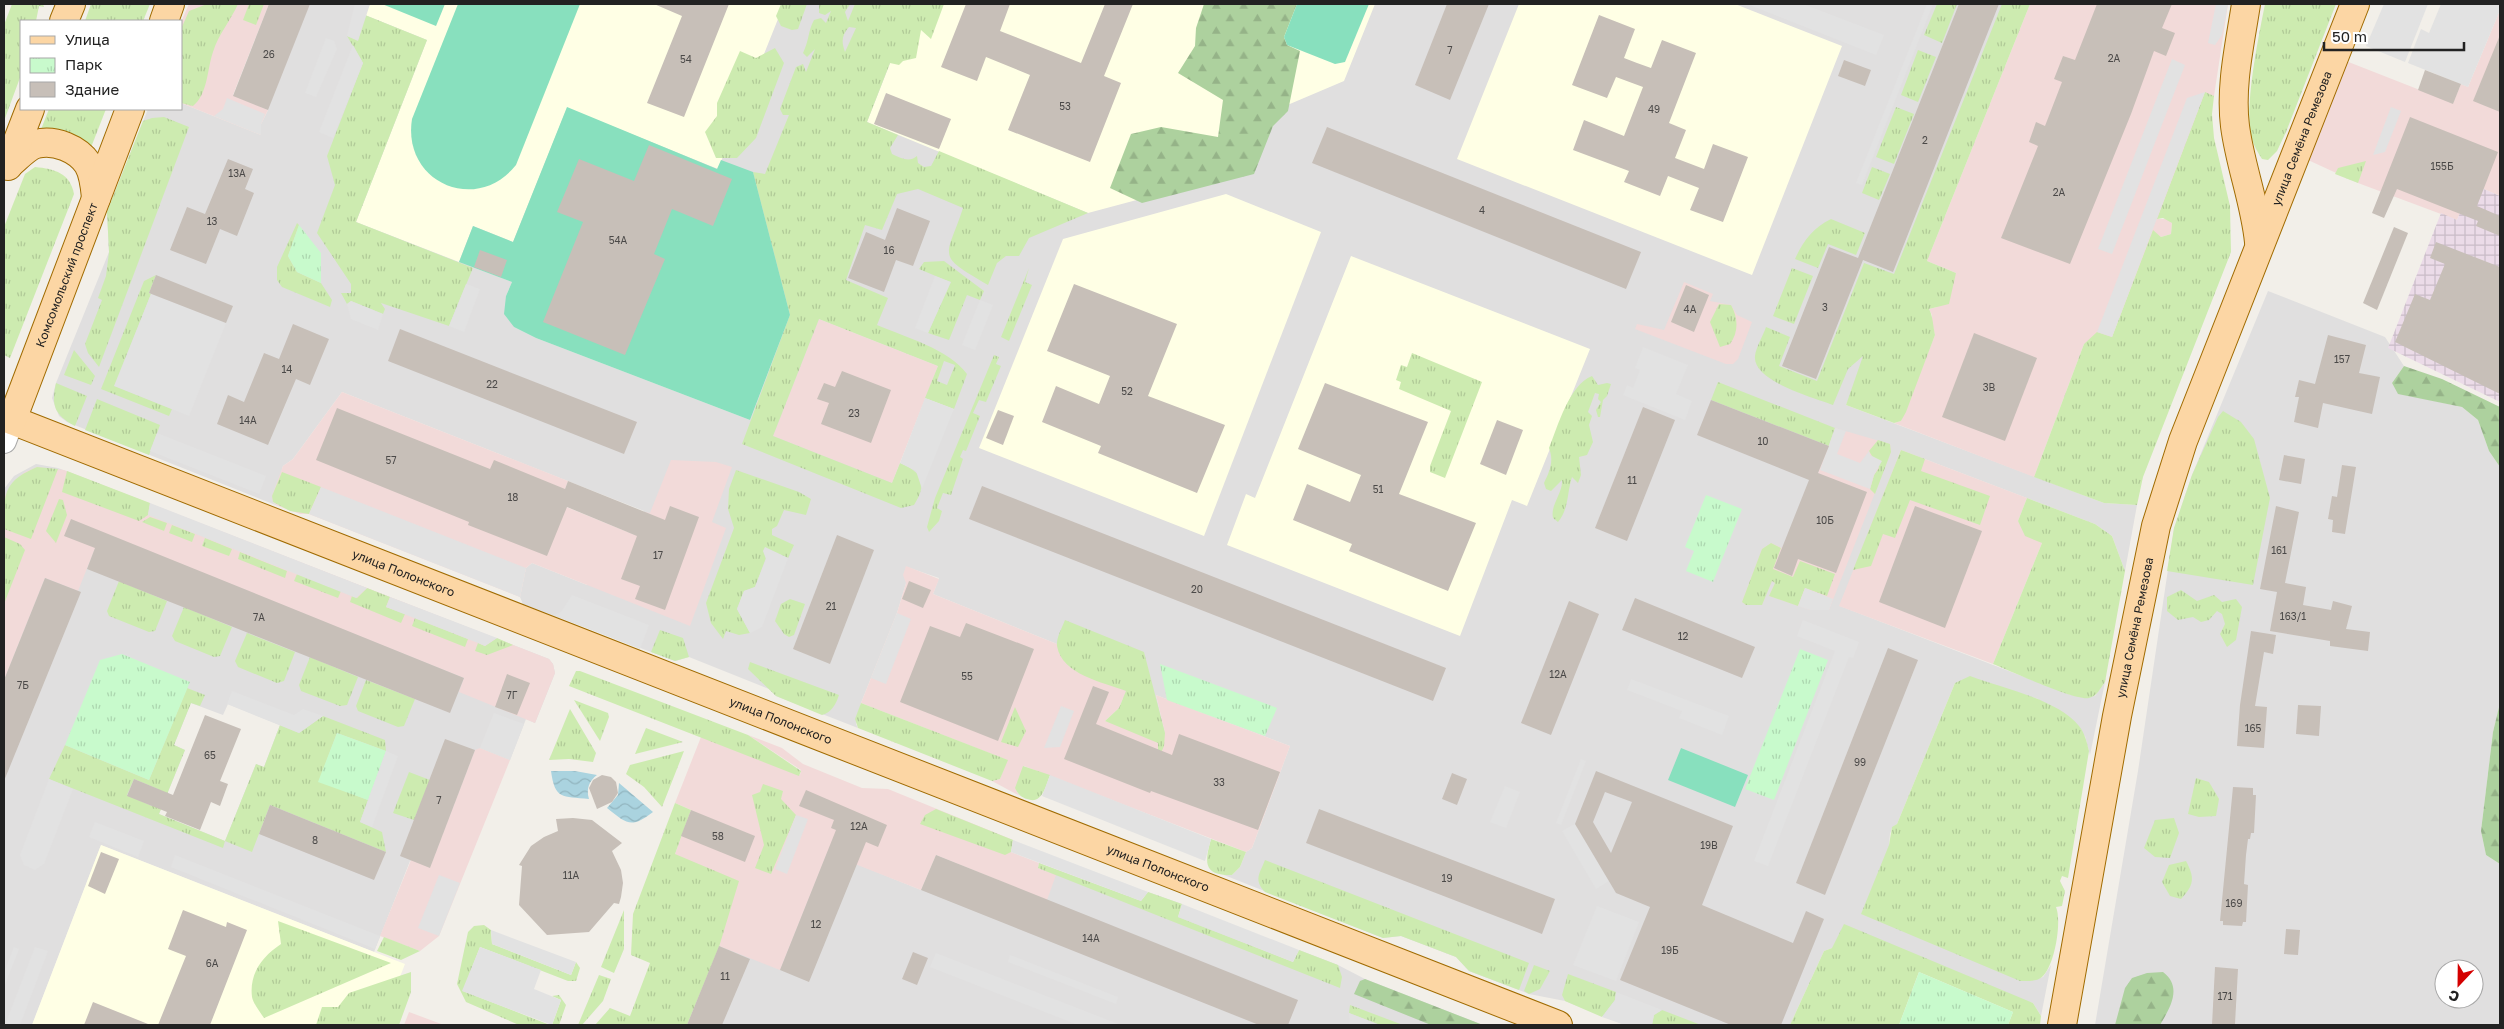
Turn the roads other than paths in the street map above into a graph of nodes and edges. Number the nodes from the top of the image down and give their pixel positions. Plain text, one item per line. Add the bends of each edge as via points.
1 (170, 4) edge
2 (2246, 4) edge
3 (2355, 4) edge
4 (164, 20) edge
5 (30, 110) edge
6 (130, 110) edge
7 (2241, 158) junction
8 (2292, 162) junction
9 (6, 171) edge
10 (96, 198) junction
11 (2260, 244) junction
12 (6, 426) edge
13 (1558, 1025) edge
14 (2062, 1025) edge

1 - 4 main road
2 - 7 main road, улица Семёна Ремезова via 2235,92 2235,124
3 - 8 main road, улица Семёна Ремезова
5 - 9 main road
6 - 10 main road, Комсомольский проспект
7 - 8 main road via 2249,167 2266,176 2280,173
7 - 11 main road, улица Семёна Ремезова via 2256,214
8 - 11 main road, улица Семёна Ремезова
9 - 10 main road via 35,144 61,145 74,151 88,165
10 - 12 main road, Комсомольский проспект
11 - 14 main road, улица Семёна Ремезова via 2183,441 2156,526 2117,716
12 - 13 main road, улица Полонского

